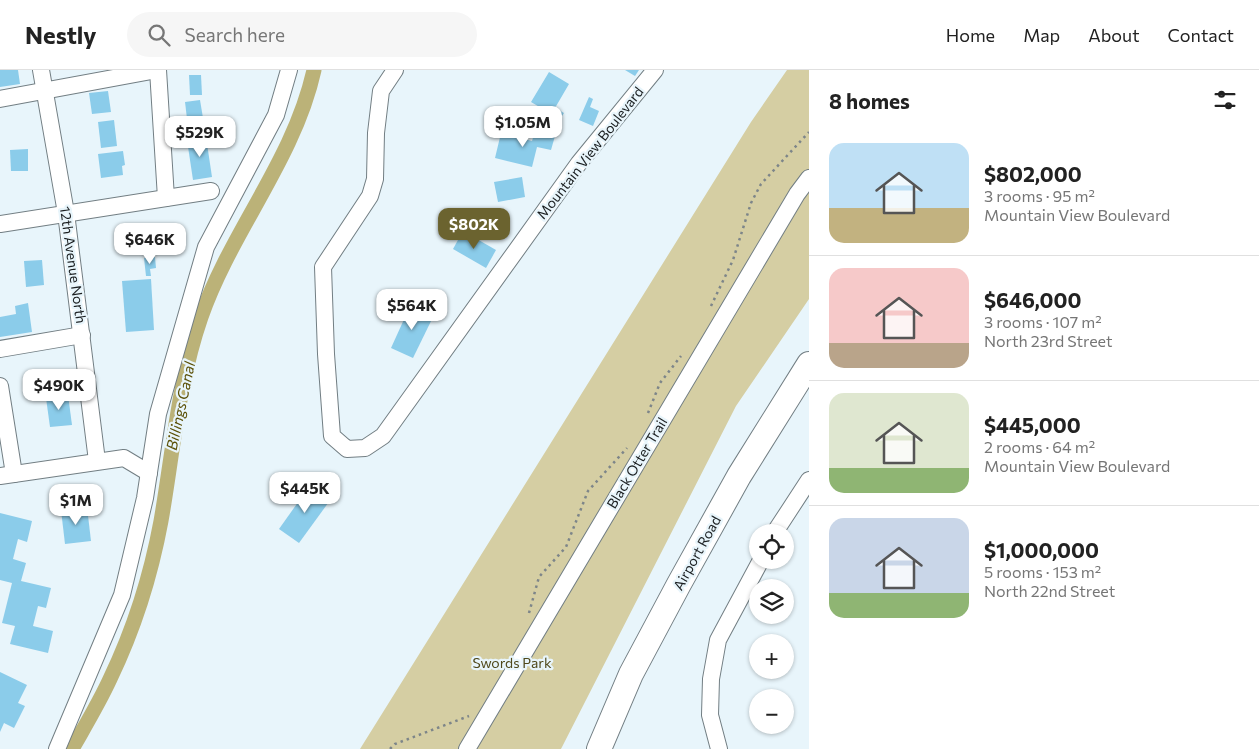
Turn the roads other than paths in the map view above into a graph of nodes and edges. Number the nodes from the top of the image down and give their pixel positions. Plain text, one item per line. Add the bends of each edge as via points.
1 (41, 70) edge
2 (157, 70) edge
3 (288, 70) edge
4 (395, 70) edge
5 (655, 70) edge
6 (45, 91) junction
7 (0, 99) edge
8 (809, 178) edge
9 (210, 191) dead end
10 (166, 198) junction
11 (66, 213) junction
12 (0, 224) edge
13 (82, 335) junction
14 (0, 350) edge
15 (809, 364) edge
16 (0, 386) edge
17 (97, 461) junction
18 (149, 473) junction
19 (7, 475) edge
20 (809, 480) edge
21 (780, 524) edge
22 (756, 569) edge
23 (57, 749) edge
24 (467, 749) edge
25 (600, 749) edge
26 (719, 749) edge

1 - 6 street, 12th Avenue North
2 - 6 street
2 - 10 street
3 - 18 street via 276,115 206,247 158,414
4 - 5 street, Mountain View Boulevard via 381,91 370,196 323,267 332,436 347,450 365,448 383,436 579,163
6 - 7 street
6 - 11 street, 12th Avenue North
8 - 24 street, Black Otter Trail
9 - 10 street
10 - 11 street
11 - 12 street
11 - 13 street, 12th Avenue North
13 - 14 street
13 - 17 street, 12th Avenue North
15 - 25 highway, Airport Road via 739,476 679,584 631,674
16 - 19 street
17 - 18 street via 124,458
17 - 19 street
18 - 23 street via 122,595
20 - 21 street
22 - 26 street via 718,640 711,679 710,715

